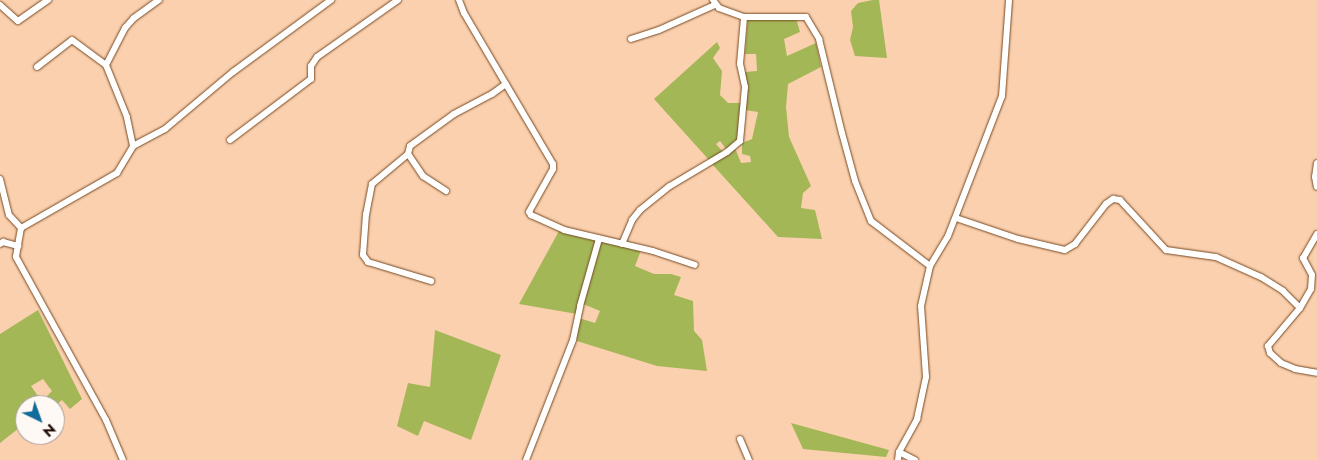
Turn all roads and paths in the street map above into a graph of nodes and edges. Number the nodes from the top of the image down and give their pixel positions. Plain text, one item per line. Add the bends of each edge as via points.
1 (48, 0) edge
2 (159, 0) edge
3 (331, 0) edge
4 (398, 0) edge
5 (459, 0) edge
6 (1008, 0) edge
7 (714, 2) edge
8 (0, 5) edge
9 (744, 17) junction
10 (631, 39) dead end
11 (106, 65) junction
12 (37, 67) dead end
13 (506, 84) junction
14 (230, 140) dead end
15 (132, 146) junction
16 (408, 154) junction
17 (1317, 163) edge
18 (0, 179) edge
19 (1317, 187) edge
20 (446, 191) dead end
21 (956, 218) junction
22 (21, 228) junction
23 (1317, 234) edge
24 (599, 239) junction
25 (0, 244) edge
26 (622, 244) junction
27 (18, 246) junction
28 (695, 265) dead end
29 (930, 266) junction
30 (431, 281) dead end
31 (1300, 308) junction
32 (1317, 373) edge
33 (740, 440) dead end
34 (899, 452) junction
35 (123, 460) edge
36 (526, 460) edge
37 (749, 460) edge
38 (898, 460) edge
39 (915, 460) edge

1 - 8 street via 18,21
2 - 11 street via 125,28
3 - 15 street via 233,72 165,129
4 - 14 street via 317,57 311,66 311,78
5 - 13 street
6 - 21 street via 1002,96
7 - 9 street
7 - 10 street via 659,30
9 - 26 street via 740,64 745,87 740,141 670,186 640,210
9 - 29 street via 806,17 819,39 842,133 871,221
11 - 12 street via 72,40
11 - 15 street via 128,117
13 - 16 street via 454,114 410,146
13 - 24 street via 552,164 553,170 530,215 564,230
15 - 22 street via 116,173
16 - 20 street via 423,176
16 - 30 street via 372,184 363,255 368,262
17 - 19 street
18 - 22 street via 10,215
21 - 29 street
21 - 31 street via 1018,239 1065,250 1075,244 1106,204 1113,199 1120,200 1166,250 1216,257 1283,291
22 - 27 street
23 - 31 street via 1303,258 1312,275 1311,290
24 - 26 street
24 - 36 street via 573,340
25 - 27 street
26 - 28 street
27 - 35 street via 16,257 106,420
29 - 34 street via 921,306 926,377 917,419
31 - 32 street via 1268,346 1270,353 1281,362 1295,369
33 - 37 street
34 - 38 street
34 - 39 street

